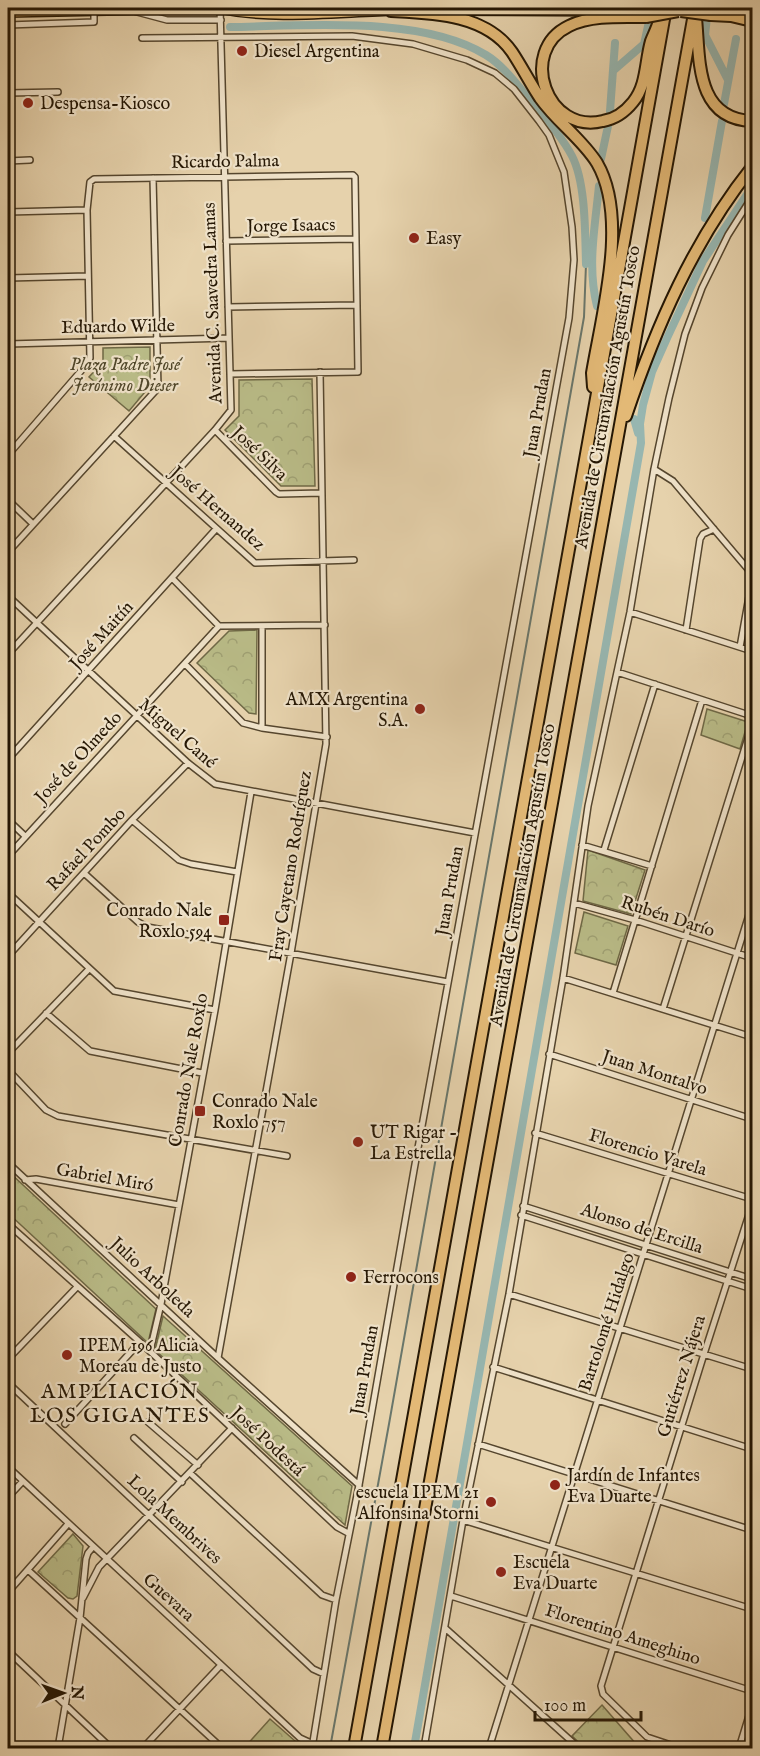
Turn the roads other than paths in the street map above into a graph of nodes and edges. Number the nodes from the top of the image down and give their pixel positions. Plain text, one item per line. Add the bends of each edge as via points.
1 (173, 8) edge
2 (206, 8) edge
3 (220, 8) edge
4 (665, 8) edge
5 (695, 8) edge
6 (127, 9) edge
7 (94, 10) junction
8 (391, 10) junction
9 (753, 10) edge
10 (8, 12) edge
11 (711, 13) junction
12 (646, 14) junction
13 (221, 20) junction
14 (753, 21) edge
15 (8, 25) edge
16 (142, 38) dead end
17 (221, 39) junction
18 (58, 92) dead end
19 (8, 93) edge
20 (753, 120) edge
21 (30, 160) dead end
22 (8, 161) edge
23 (753, 167) edge
24 (224, 176) junction
25 (153, 178) junction
26 (753, 196) edge
27 (87, 210) junction
28 (8, 212) edge
29 (356, 239) junction
30 (226, 242) junction
31 (88, 276) junction
32 (8, 278) edge
33 (357, 304) junction
34 (228, 307) junction
35 (228, 338) junction
36 (157, 340) junction
37 (90, 342) junction
38 (8, 344) edge
39 (320, 372) junction
40 (230, 374) junction
41 (594, 405) junction
42 (215, 430) junction
43 (114, 436) junction
44 (614, 453) junction
45 (8, 455) edge
46 (654, 469) junction
47 (166, 483) junction
48 (322, 493) junction
49 (8, 500) edge
50 (33, 524) junction
51 (714, 529) junction
52 (216, 530) junction
53 (8, 552) edge
54 (354, 560) dead end
55 (323, 562) junction
56 (753, 574) edge
57 (172, 578) junction
58 (753, 580) edge
59 (8, 596) edge
60 (630, 612) junction
61 (37, 623) junction
62 (219, 626) junction
63 (262, 626) junction
64 (325, 626) junction
65 (686, 630) junction
66 (740, 647) junction
67 (753, 651) edge
68 (8, 654) edge
69 (184, 664) junction
70 (88, 672) junction
71 (617, 672) junction
72 (655, 684) junction
73 (702, 700) junction
74 (136, 716) junction
75 (753, 716) edge
76 (753, 725) edge
77 (262, 728) junction
78 (327, 737) junction
79 (8, 759) edge
80 (188, 763) junction
81 (251, 792) junction
82 (316, 804) junction
83 (8, 820) edge
84 (132, 820) junction
85 (475, 833) junction
86 (25, 836) junction
87 (582, 845) junction
88 (604, 850) junction
89 (8, 856) edge
90 (652, 866) junction
91 (237, 872) junction
92 (84, 873) junction
93 (8, 893) edge
94 (574, 903) junction
95 (753, 905) edge
96 (635, 920) junction
97 (39, 922) junction
98 (686, 937) junction
99 (226, 942) junction
100 (291, 953) junction
101 (738, 954) junction
102 (8, 956) edge
103 (753, 958) edge
104 (88, 969) junction
105 (563, 978) junction
106 (448, 982) junction
107 (613, 993) junction
108 (663, 1009) junction
109 (215, 1010) junction
110 (46, 1012) junction
111 (715, 1025) junction
112 (753, 1037) edge
113 (8, 1053) edge
114 (549, 1054) junction
115 (8, 1071) edge
116 (202, 1073) junction
117 (692, 1099) junction
118 (753, 1119) edge
119 (535, 1133) junction
120 (191, 1138) junction
121 (256, 1150) junction
122 (287, 1156) dead end
123 (8, 1163) edge
124 (668, 1174) junction
125 (25, 1180) junction
126 (753, 1199) edge
127 (179, 1205) junction
128 (753, 1205) edge
129 (523, 1206) junction
130 (521, 1215) junction
131 (8, 1224) edge
132 (646, 1245) junction
133 (643, 1254) junction
134 (731, 1272) junction
135 (753, 1279) edge
136 (728, 1281) junction
137 (77, 1287) junction
138 (753, 1289) edge
139 (509, 1294) junction
140 (161, 1304) junction
141 (619, 1328) junction
142 (140, 1342) junction
143 (150, 1352) junction
144 (704, 1354) junction
145 (218, 1358) junction
146 (8, 1359) edge
147 (493, 1367) junction
148 (753, 1370) edge
149 (8, 1383) edge
150 (596, 1401) junction
151 (148, 1422) dead end
152 (65, 1424) dead end
153 (681, 1427) junction
154 (232, 1428) junction
155 (134, 1438) dead end
156 (478, 1444) junction
157 (753, 1449) edge
158 (198, 1465) junction
159 (8, 1467) edge
160 (190, 1473) junction
161 (574, 1474) junction
162 (23, 1481) junction
163 (182, 1482) junction
164 (359, 1485) junction
165 (8, 1497) edge
166 (658, 1500) junction
167 (150, 1515) junction
168 (464, 1520) junction
169 (68, 1524) junction
170 (753, 1530) edge
171 (348, 1533) junction
172 (552, 1546) junction
173 (93, 1547) junction
174 (107, 1560) junction
175 (28, 1570) junction
176 (635, 1572) junction
177 (8, 1592) edge
178 (451, 1596) junction
179 (83, 1598) junction
180 (336, 1600) junction
181 (753, 1609) edge
182 (80, 1618) junction
183 (529, 1620) junction
184 (446, 1628) junction
185 (612, 1647) junction
186 (8, 1651) edge
187 (221, 1665) junction
188 (324, 1674) junction
189 (508, 1684) junction
190 (753, 1691) edge
191 (65, 1706) junction
192 (753, 1706) edge
193 (180, 1709) junction
194 (8, 1744) edge
195 (313, 1746) edge
196 (58, 1747) edge
197 (575, 1747) edge
198 (12, 1749) edge
199 (46, 1749) edge
200 (111, 1749) edge
201 (143, 1749) edge
202 (222, 1749) edge
203 (354, 1749) edge
204 (382, 1749) edge
205 (424, 1749) edge
206 (489, 1749) edge
207 (680, 1749) edge
208 (739, 1749) edge

1 - 2 main road
1 - 6 main road
3 - 8 main road via 274,13
3 - 13 street, Avenida C. Saavedra Lamas
4 - 12 highway via 651,42 641,88 627,109 598,122 574,119 559,111 548,96 541,73 543,55 552,39 574,24
4 - 41 highway, Avenida de Circunvalación Agustín Tosco
5 - 20 highway via 699,64 709,96 726,114
5 - 44 highway, Avenida de Circunvalación Agustín Tosco
6 - 7 main road
6 - 13 street via 160,20
7 - 10 main road
7 - 15 street via 94,22
8 - 12 main road
8 - 41 highway via 450,16 495,35 512,52 548,110 587,150 602,173 610,200 612,244 592,373
9 - 11 main road
11 - 12 highway, bridge
11 - 14 highway
13 - 17 street, Avenida C. Saavedra Lamas
16 - 17 street, Juan Prudan
17 - 24 street, Avenida C. Saavedra Lamas
17 - 85 street, Juan Prudan via 334,35 382,39 413,44 483,67 514,89 549,135 564,172 574,260 569,318
18 - 19 street
21 - 22 street
23 - 44 highway via 706,233 675,290 648,352
24 - 25 street, Ricardo Palma
24 - 29 street, Ricardo Palma via 350,174 355,177
24 - 30 street, Avenida C. Saavedra Lamas
25 - 27 street, Ricardo Palma via 94,180 88,187
25 - 36 street
26 - 46 street via 712,265 692,314 678,356
27 - 28 street
27 - 31 street
29 - 30 street, Jorge Isaacs
29 - 33 street
30 - 34 street, Avenida C. Saavedra Lamas
31 - 32 street
31 - 37 street
33 - 34 street
33 - 39 street via 358,372
34 - 35 street, Avenida C. Saavedra Lamas
35 - 36 street, Eduardo Wilde
35 - 40 street, Avenida C. Saavedra Lamas
36 - 37 street, Eduardo Wilde
36 - 43 street via 158,388
37 - 38 street, Eduardo Wilde
37 - 45 street via 87,364
39 - 40 street
39 - 48 street, Fray Cayetano Rodríguez
40 - 42 street, Avenida C. Saavedra Lamas via 231,410
41 - 203 highway, Avenida de Circunvalación Agustín Tosco
42 - 47 street, Avenida C. Saavedra Lamas
42 - 48 street, José Silva via 279,494
43 - 47 street, José Hernandez
43 - 50 street
44 - 204 highway, Avenida de Circunvalación Agustín Tosco
46 - 51 street via 673,481
46 - 60 street
47 - 52 street, José Hernandez
47 - 61 street, Avenida C. Saavedra Lamas
48 - 55 street, Fray Cayetano Rodríguez
49 - 50 street
50 - 53 street
51 - 56 street
51 - 65 street via 700,539
52 - 55 street, José Hernandez via 255,563
52 - 57 street, José Maitín
54 - 55 street, José Hernandez
55 - 64 street, Fray Cayetano Rodríguez
57 - 62 street
57 - 70 street, José Maitín
58 - 66 street
59 - 61 street, Miguel Cané
60 - 65 street
60 - 71 street
61 - 68 street, Avenida C. Saavedra Lamas
61 - 70 street, Miguel Cané
62 - 63 street
62 - 69 street, José de Olmedo
63 - 64 street
63 - 77 street
64 - 78 street, Fray Cayetano Rodríguez
65 - 66 street
66 - 67 street
69 - 74 street, José de Olmedo
69 - 77 street via 239,720
70 - 74 street, Miguel Cané
70 - 79 street, José Maitín
71 - 72 street
71 - 87 street
72 - 73 street
72 - 88 street
73 - 75 street
73 - 90 street
74 - 80 street, Miguel Cané
74 - 86 street, José de Olmedo
76 - 98 street
77 - 78 street
78 - 82 street, Fray Cayetano Rodríguez
80 - 81 street, Miguel Cané via 219,787
80 - 84 street, Rafael Pombo
81 - 82 street, Miguel Cané
81 - 91 street, Conrado Nale Roxlo
82 - 85 street, Miguel Cané
82 - 100 street, Fray Cayetano Rodríguez
83 - 86 street
84 - 91 street via 179,860
84 - 92 street, Rafael Pombo
85 - 106 street, Juan Prudan
86 - 89 street, José de Olmedo
87 - 88 street
87 - 94 street
88 - 90 street
90 - 96 street
91 - 99 street, Conrado Nale Roxlo
92 - 97 street, Rafael Pombo
92 - 99 street via 142,925
93 - 97 street
94 - 96 street, Rubén Darío
94 - 105 street
95 - 101 street, Bartolomé Hidalgo
96 - 98 street, Rubén Darío
96 - 107 street
97 - 102 street, Rafael Pombo
97 - 104 street
98 - 101 street, Rubén Darío
98 - 108 street
99 - 100 street
99 - 109 street, Conrado Nale Roxlo
100 - 106 street
100 - 121 street, Fray Cayetano Rodríguez
101 - 103 street, Rubén Darío
101 - 111 street, Bartolomé Hidalgo
104 - 109 street via 114,991
104 - 110 street
105 - 107 street
105 - 114 street
106 - 164 street, Juan Prudan
107 - 108 street
108 - 111 street
109 - 116 street, Conrado Nale Roxlo
110 - 113 street
110 - 116 street via 90,1051
111 - 112 street
111 - 117 street, Bartolomé Hidalgo
114 - 117 street, Juan Montalvo
114 - 119 street
115 - 120 street via 52,1114
116 - 120 street, Conrado Nale Roxlo
117 - 118 street, Juan Montalvo
117 - 124 street, Bartolomé Hidalgo
119 - 124 street, Florencio Varela
119 - 129 street
120 - 121 street
120 - 127 street, Conrado Nale Roxlo
121 - 122 street
121 - 145 street, Fray Cayetano Rodríguez
123 - 125 street, Julio Arboleda
124 - 126 street, Florencio Varela
124 - 132 street, Bartolomé Hidalgo
125 - 127 street, Gabriel Miró
125 - 140 street, Julio Arboleda
127 - 140 street, Conrado Nale Roxlo
128 - 134 street, Gutiérrez Nájera
129 - 130 street
129 - 132 street, Alonso de Ercilla
130 - 133 street, Alonso de Ercilla
130 - 139 street
131 - 137 street, José Podestá
132 - 133 street, Bartolomé Hidalgo
132 - 134 street, Alonso de Ercilla
133 - 136 street, Alonso de Ercilla
133 - 141 street, Bartolomé Hidalgo
134 - 135 street, Alonso de Ercilla
134 - 136 street, Gutiérrez Nájera
136 - 138 street, Alonso de Ercilla
136 - 144 street, Gutiérrez Nájera
137 - 142 street, José Podestá
137 - 146 street
139 - 141 street
139 - 147 street
140 - 143 street, Conrado Nale Roxlo
140 - 145 street, Julio Arboleda
141 - 144 street
141 - 150 street, Bartolomé Hidalgo
142 - 143 street, José Podestá
142 - 152 street
143 - 154 street, José Podestá
144 - 148 street
144 - 153 street, Gutiérrez Nájera
145 - 164 street, Julio Arboleda
147 - 150 street
147 - 156 street
149 - 167 street, Lola Membrives
150 - 153 street
150 - 161 street, Bartolomé Hidalgo
151 - 158 street
153 - 157 street
153 - 166 street, Gutiérrez Nájera
154 - 158 street
154 - 171 street, José Podestá
155 - 163 street
156 - 161 street
156 - 168 street
158 - 160 street
159 - 162 street, Guevara
160 - 163 street
160 - 180 street via 322,1595
161 - 166 street
161 - 172 street, Bartolomé Hidalgo
162 - 165 street
162 - 169 street, Guevara
163 - 167 street
164 - 171 street, Juan Prudan
166 - 170 street
166 - 176 street, Gutiérrez Nájera
167 - 174 street
167 - 188 street, Lola Membrives via 313,1669
168 - 172 street
168 - 178 street
169 - 173 street, Guevara
169 - 175 street
171 - 180 street, Juan Prudan
172 - 176 street
172 - 183 street, Bartolomé Hidalgo
173 - 174 street, Guevara
173 - 179 street via 86,1559
174 - 179 street via 94,1574
174 - 187 street, Guevara
175 - 177 street
175 - 182 street
176 - 181 street
176 - 185 street, Gutiérrez Nájera
178 - 183 street, Florentino Ameghino
178 - 184 street
179 - 182 street
180 - 188 street, Juan Prudan
182 - 191 street
182 - 193 street
183 - 185 street, Florentino Ameghino
183 - 189 street, Bartolomé Hidalgo
184 - 189 street
184 - 205 street
185 - 190 street, Florentino Ameghino
185 - 207 street, Gutiérrez Nájera via 601,1686 603,1694 647,1737
186 - 191 street
187 - 193 street
187 - 195 street, Guevara
188 - 195 street, Juan Prudan
189 - 197 street
189 - 206 street, Bartolomé Hidalgo
191 - 196 street
191 - 200 street
192 - 208 street
193 - 201 street
193 - 202 street
194 - 198 street
196 - 199 street

